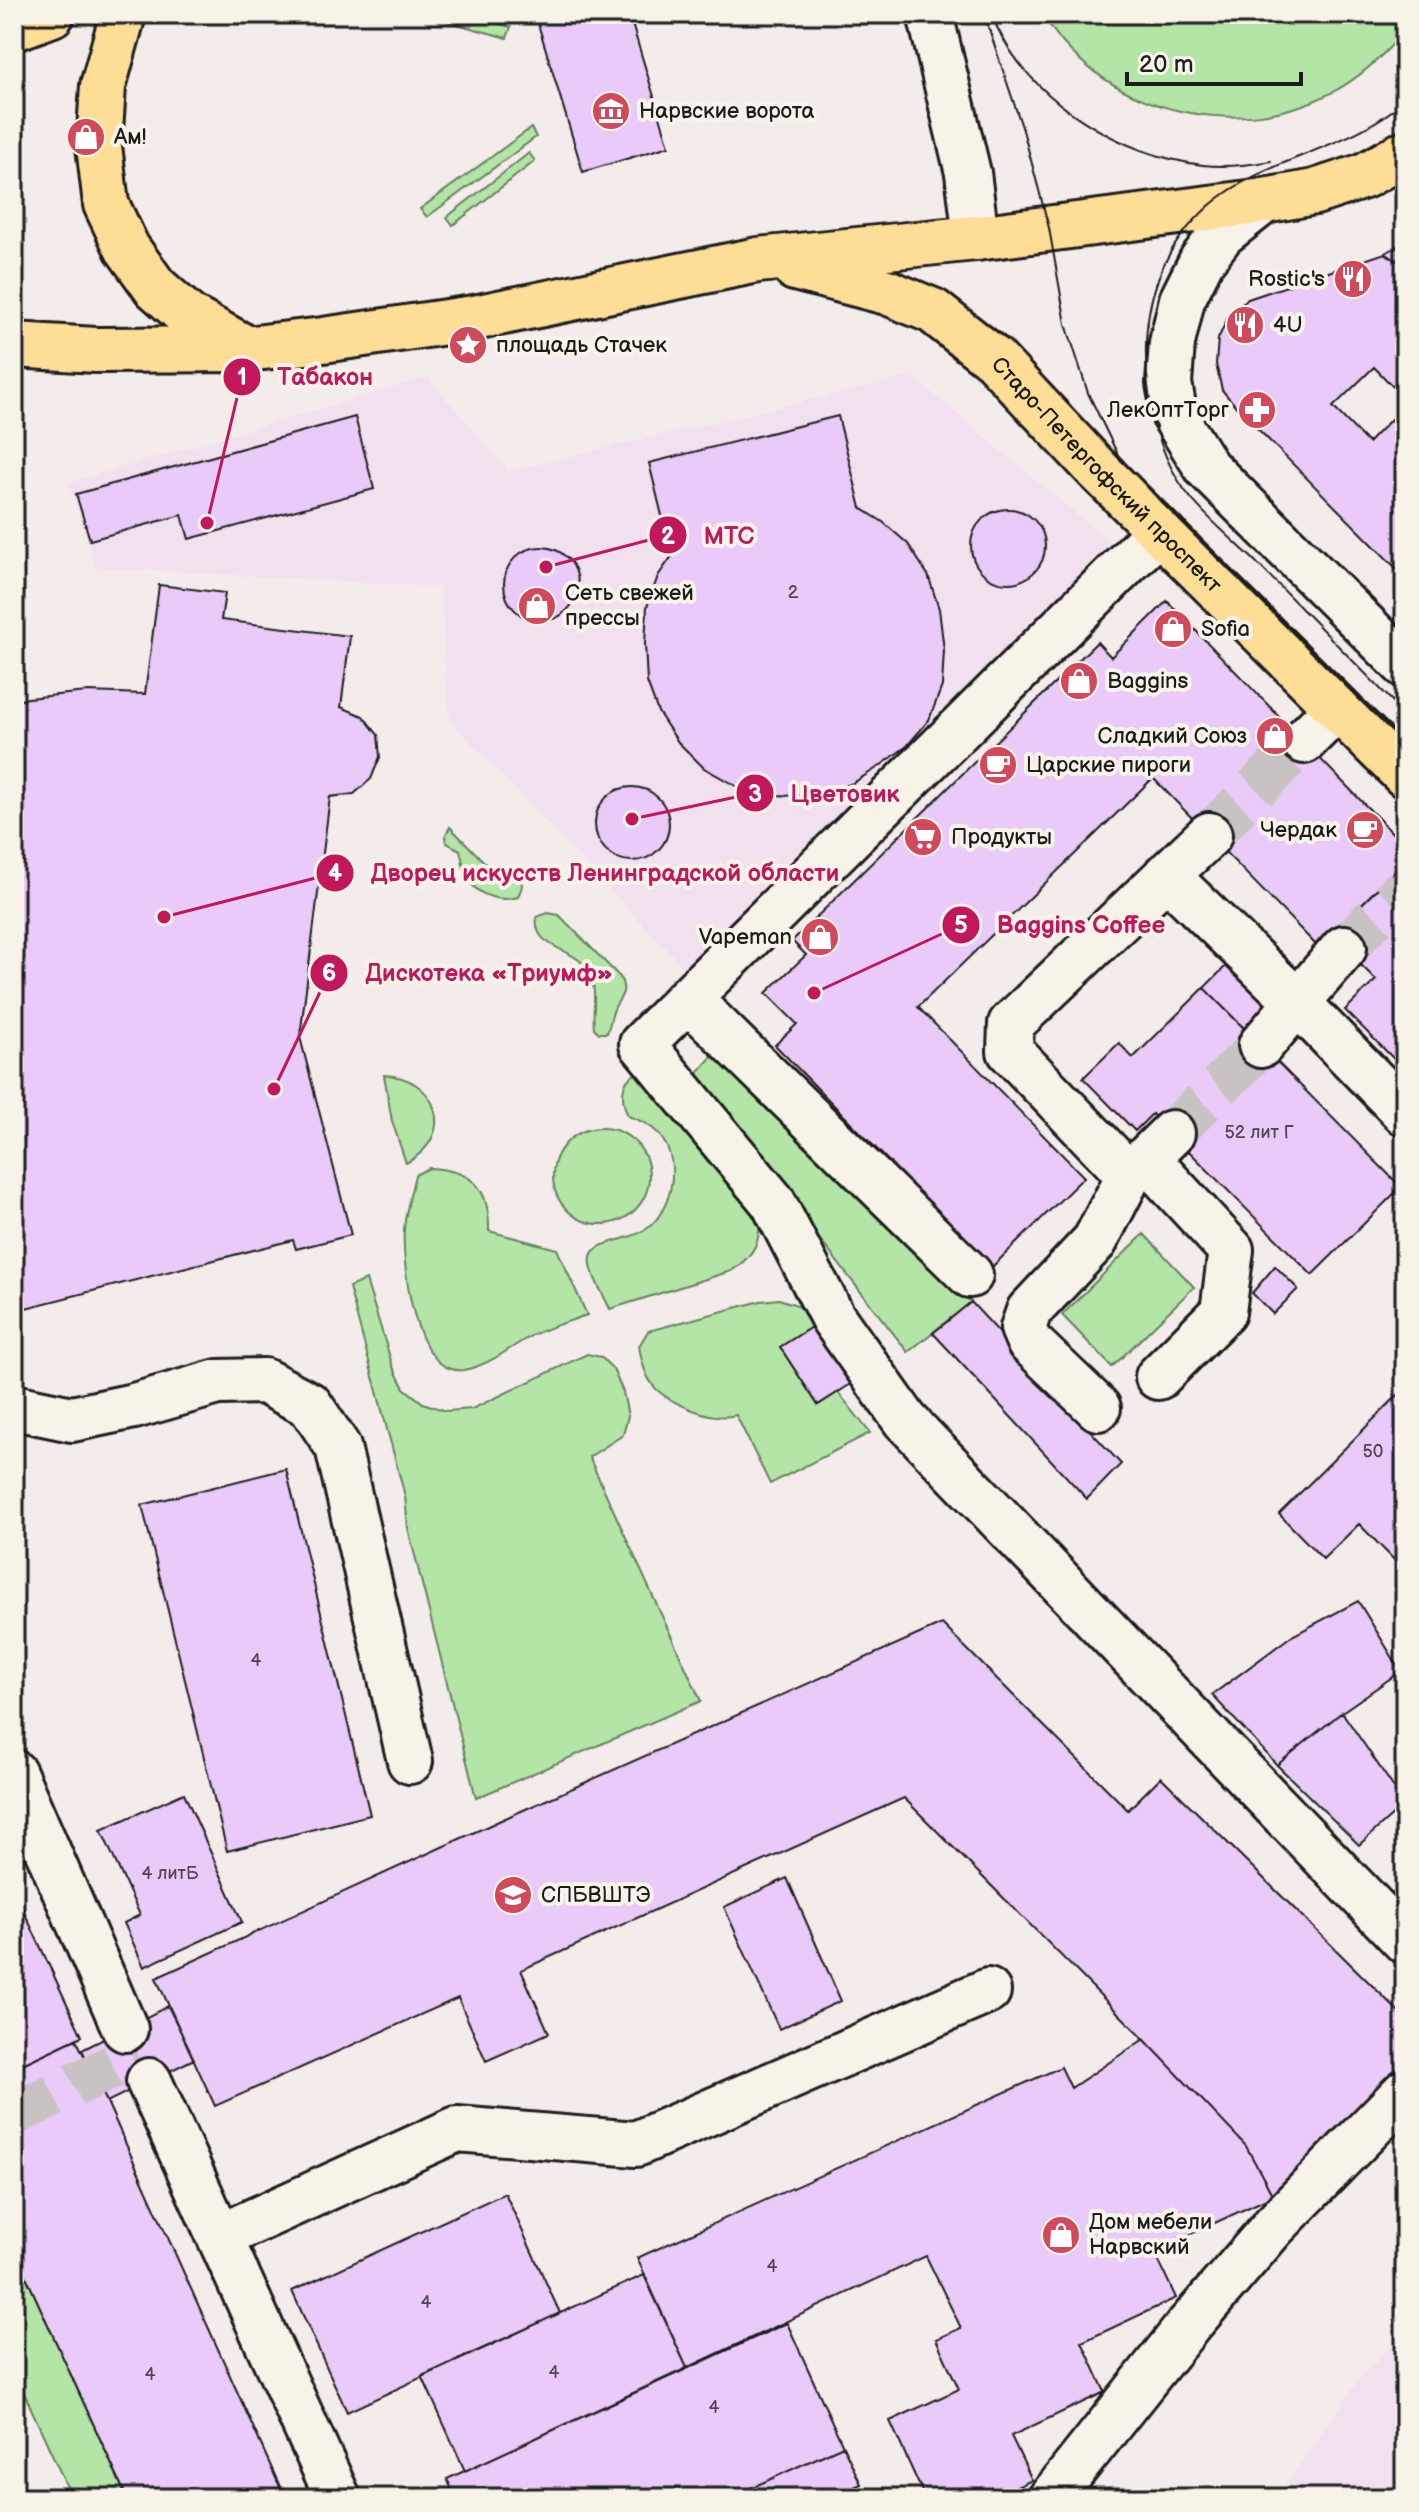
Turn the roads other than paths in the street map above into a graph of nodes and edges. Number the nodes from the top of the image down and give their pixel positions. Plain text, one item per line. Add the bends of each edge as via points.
1 (52, 14) edge
2 (123, 14) edge
3 (930, 14) edge
4 (14, 28) edge
5 (1405, 153) edge
6 (1264, 201) junction
7 (976, 238) junction
8 (758, 260) junction
9 (14, 345) edge
10 (247, 349) junction
11 (1159, 531) junction
12 (1405, 665) edge
13 (1337, 708) junction
14 (1304, 741) tunnel mouth
15 (1405, 775) edge
16 (1209, 835) tunnel mouth
17 (1166, 875) junction
18 (1344, 948) tunnel mouth
19 (685, 1001) junction
20 (1297, 1002) junction
21 (1261, 1045) tunnel mouth
22 (1405, 1113) edge
23 (1149, 1155) junction
24 (970, 1275) dead end
25 (1158, 1377) dead end
26 (14, 1407) edge
27 (1098, 1408) dead end
28 (410, 1761) dead end
29 (14, 1773) edge
30 (1405, 1941) edge
31 (988, 1991) dead end
32 (125, 2029) dead end
33 (149, 2081) dead end
34 (1405, 2092) edge
35 (221, 2236) junction
36 (338, 2498) edge
37 (1051, 2498) edge

1 - 4 main road
2 - 10 main road via 103,86 99,146 106,204 127,248 155,287 189,317
3 - 7 street via 968,173
5 - 6 main road via 1364,176
6 - 7 main road
6 - 12 street via 1222,234 1182,300 1169,383 1175,417 1207,468
7 - 8 main road
8 - 10 main road via 474,318
8 - 11 main road, Старо-Петергофский проспект via 858,283 933,311 994,359
9 - 10 main road
11 - 13 main road, Старо-Петергофский проспект
11 - 19 street
13 - 14 street
13 - 15 main road, Старо-Петергофский проспект
16 - 17 street
17 - 20 street
17 - 23 street via 1011,1024 1010,1051
18 - 20 street
19 - 24 street
19 - 30 street via 642,1044 773,1202 833,1318 905,1420
20 - 21 street
20 - 22 street
23 - 25 street via 1231,1250 1223,1312
23 - 27 street via 1095,1241 1029,1311 1023,1328 1029,1342
26 - 28 street via 72,1419 218,1382 264,1381 310,1405 338,1447
29 - 32 street
31 - 35 street via 636,2144 457,2129
33 - 35 street
34 - 37 street via 1274,2226
35 - 36 street

